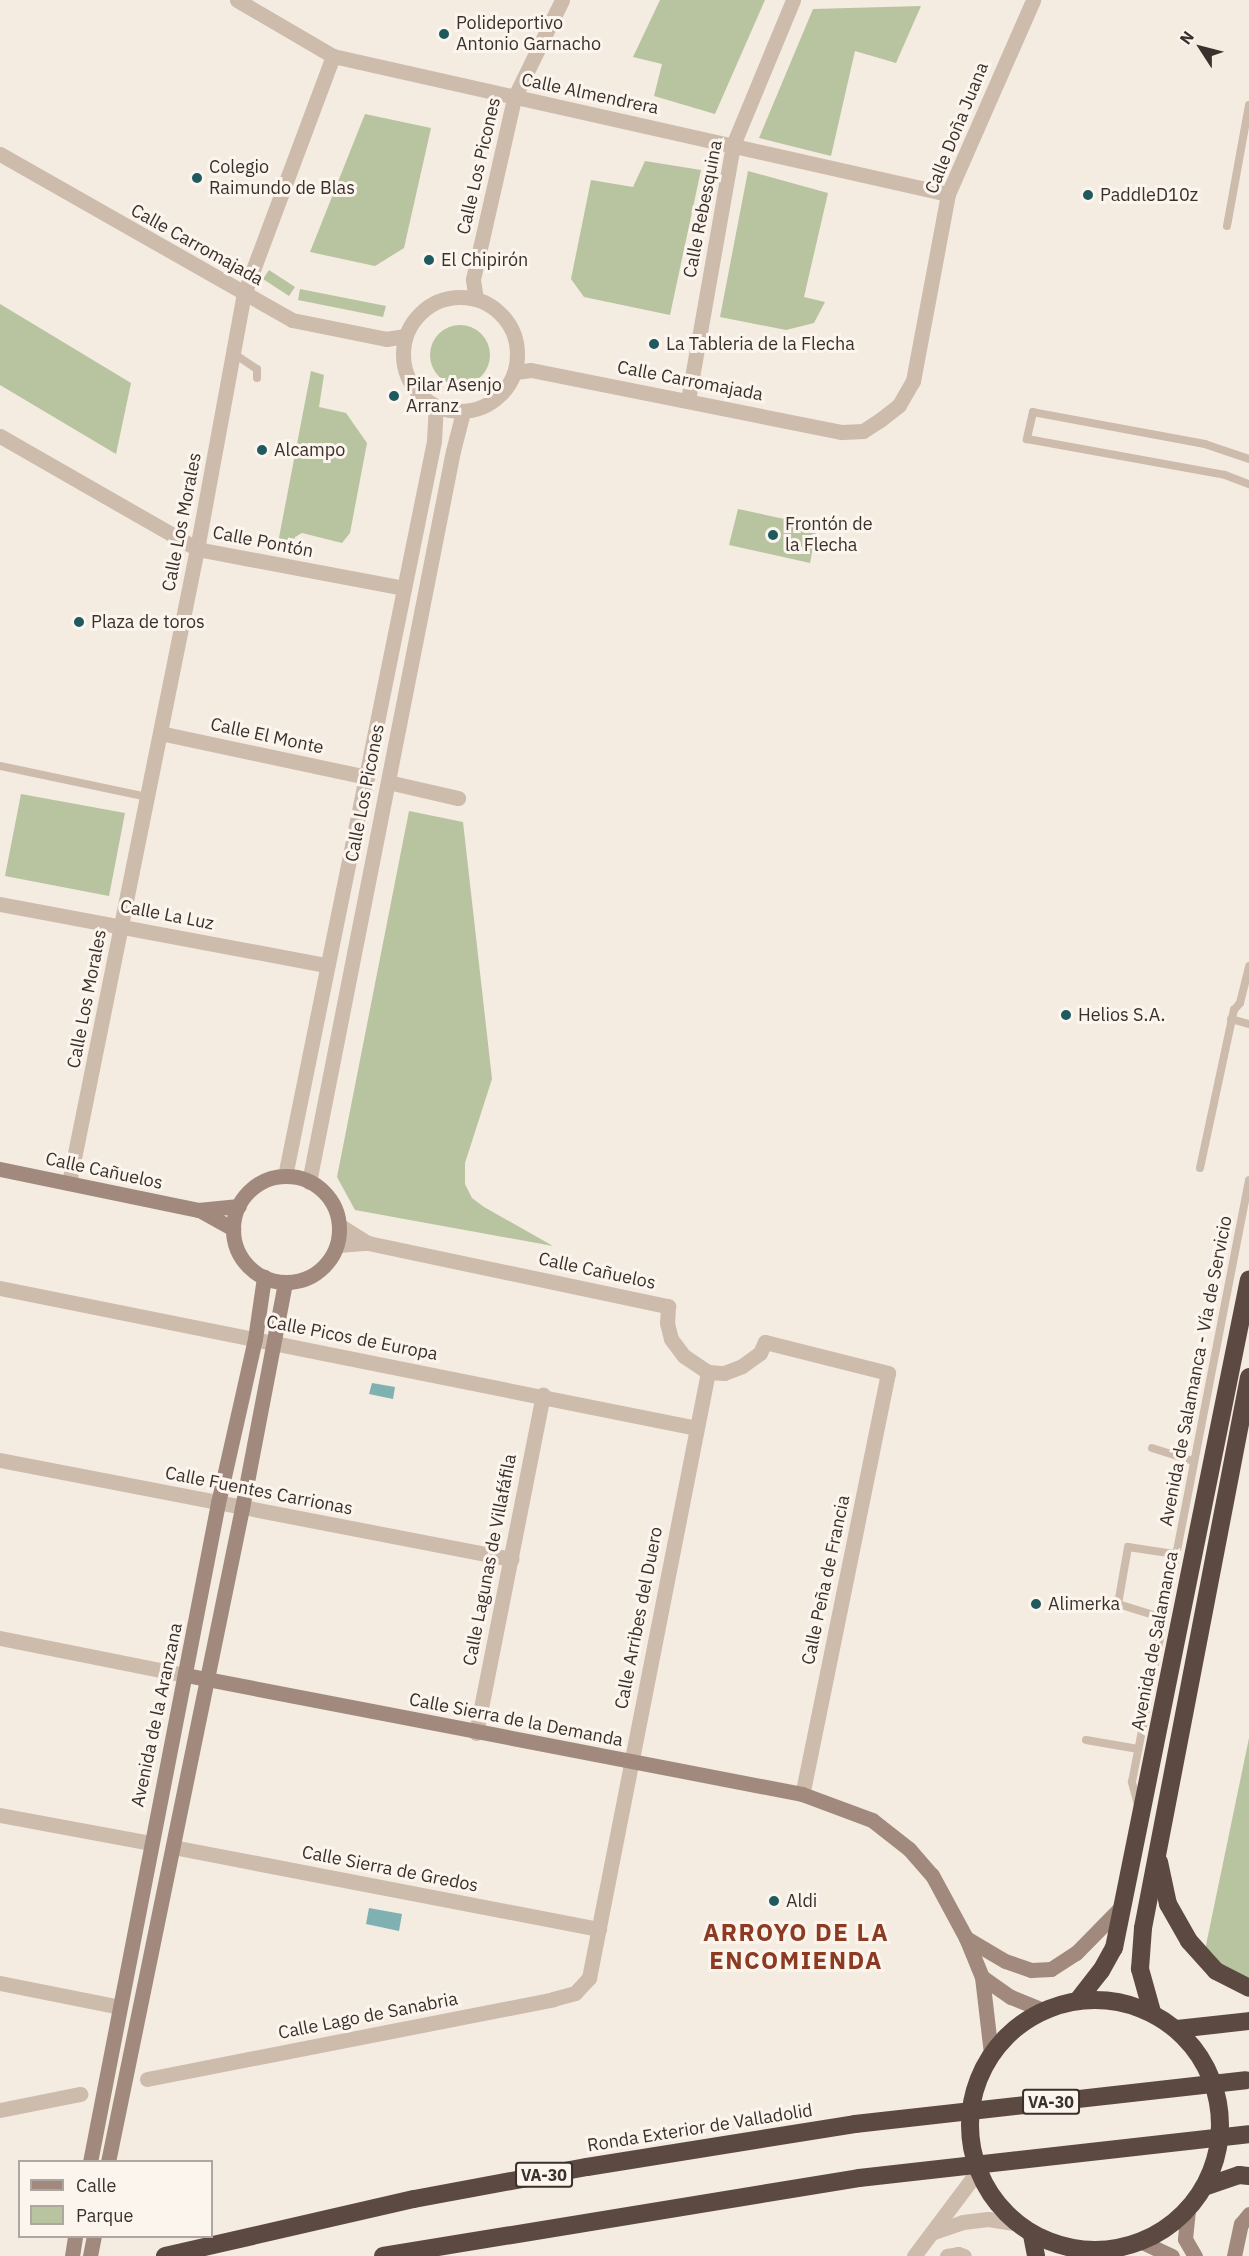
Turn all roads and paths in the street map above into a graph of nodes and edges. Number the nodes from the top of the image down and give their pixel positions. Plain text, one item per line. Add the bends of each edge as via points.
1 (237, 0) edge
2 (562, 0) edge
3 (793, 0) edge
4 (1033, 0) edge
5 (333, 56) junction
6 (514, 98) junction
7 (1249, 105) edge
8 (733, 145) junction
9 (0, 154) edge
10 (948, 194) junction
11 (1227, 226) dead end
12 (244, 294) junction
13 (468, 298) junction
14 (404, 343) junction
15 (233, 353) junction
16 (516, 365) junction
17 (257, 378) dead end
18 (688, 400) junction
19 (436, 407) junction
20 (463, 412) junction
21 (842, 432) joint
22 (0, 436) edge
23 (1249, 459) edge
24 (1249, 484) edge
25 (197, 549) junction
26 (403, 588) junction
27 (160, 733) junction
28 (0, 766) edge
29 (367, 777) junction
30 (387, 782) junction
31 (147, 797) junction
32 (458, 798) dead end
33 (0, 904) edge
34 (121, 927) junction
35 (327, 965) junction
36 (1249, 966) edge
37 (1245, 1004) edge
38 (1231, 1019) junction
39 (1249, 1024) edge
40 (1200, 1168) dead end
41 (0, 1169) edge
42 (285, 1176) junction
43 (1249, 1180) edge
44 (309, 1182) junction
45 (69, 1183) junction
46 (239, 1206) junction
47 (201, 1211) junction
48 (339, 1225) junction
49 (233, 1229) junction
50 (368, 1243) junction
51 (337, 1245) junction
52 (264, 1277) junction
53 (1249, 1279) edge
54 (285, 1282) junction
55 (0, 1288) edge
56 (255, 1339) junction
57 (274, 1343) junction
58 (708, 1372) junction
59 (1249, 1377) edge
60 (543, 1395) junction
61 (696, 1428) junction
62 (1152, 1448) dead end
63 (0, 1460) edge
64 (1193, 1461) junction
65 (219, 1503) junction
66 (242, 1508) junction
67 (1175, 1554) junction
68 (511, 1559) junction
69 (1162, 1618) junction
70 (0, 1638) edge
71 (186, 1675) junction
72 (206, 1679) junction
73 (476, 1733) junction
74 (1086, 1740) dead end
75 (1138, 1749) junction
76 (631, 1762) junction
77 (802, 1794) junction
78 (0, 1815) edge
79 (1141, 1815) junction
80 (151, 1843) junction
81 (173, 1847) junction
82 (1157, 1854) junction
83 (1123, 1905) junction
84 (599, 1929) junction
85 (966, 1938) junction
86 (982, 1977) junction
87 (589, 1978) joint
88 (0, 1983) edge
89 (1249, 1988) edge
90 (1078, 2000) junction
91 (120, 2007) junction
92 (1043, 2010) junction
93 (1152, 2012) junction
94 (1249, 2021) edge
95 (1177, 2029) junction
96 (991, 2054) junction
97 (147, 2079) dead end
98 (1247, 2080) edge
99 (80, 2094) dead end
100 (0, 2110) edge
101 (1249, 2134) edge
102 (90, 2160) edge
103 (108, 2160) edge
104 (977, 2172) junction
105 (1249, 2176) edge
106 (1204, 2187) junction
107 (1188, 2210) junction
108 (1249, 2214) edge
109 (1014, 2223) junction
110 (934, 2232) junction
111 (1032, 2235) junction
112 (75, 2238) edge
113 (94, 2238) edge
114 (1142, 2242) junction
115 (1114, 2253) edge
116 (72, 2256) edge
117 (90, 2256) edge
118 (165, 2256) edge
119 (383, 2256) edge
120 (914, 2256) edge
121 (947, 2256) edge
122 (964, 2256) edge
123 (1036, 2256) edge
124 (1172, 2256) edge
125 (1195, 2256) edge
126 (1234, 2256) edge

1 - 5 street, Calle Almendrera
2 - 6 street, Calle Los Picones
3 - 8 street, Calle Rebesquina
4 - 10 street, Calle Doña Juana
5 - 6 street, Calle Almendrera
5 - 12 street, Calle Los Morales
6 - 8 street, Calle Almendrera
6 - 13 street, Calle Los Picones
7 - 11 lane
8 - 10 street, Calle Almendrera
8 - 18 street, Calle Rebesquina
9 - 12 street, Calle Carromajada
10 - 21 street, Calle Doña Juana via 913,381 899,405 880,420 862,431
12 - 14 street, Calle Carromajada via 292,320
12 - 15 street, Calle Los Morales
13 - 14 street via 437,302 426,308 417,316
13 - 16 street via 496,309 506,319 516,342
14 - 19 street via 408,380 415,391
15 - 17 lane via 257,369
15 - 25 street, Calle Los Morales
16 - 18 street, Calle Carromajada
16 - 20 street via 500,395 482,407
18 - 21 street, Calle Carromajada
19 - 20 street
19 - 26 street, Calle Los Picones via 434,441
20 - 30 street, Calle Los Picones
22 - 25 street, Calle Pontón
23 - 24 lane via 1205,444 1033,412 1027,439 1225,475
25 - 26 street, Calle Pontón
25 - 27 street, Calle Los Morales
26 - 29 street, Calle Los Picones
27 - 29 street, Calle El Monte
27 - 31 street, Calle Los Morales
28 - 31 lane
29 - 35 street, Calle Los Picones
30 - 32 street
30 - 44 street, Calle Los Picones
31 - 34 street, Calle Los Morales
33 - 34 street, Calle La Luz
34 - 35 street, Calle La Luz
34 - 45 street, Calle Los Morales
35 - 42 street, Calle Los Picones
36 - 37 lane
37 - 38 lane via 1234,1010
38 - 39 lane
38 - 40 lane
41 - 45 street, Calle Cañuelos
42 - 44 street
42 - 46 street via 258,1185
43 - 64 lane, Avenida de Salamanca - Vía de Servicio
44 - 48 street via 332,1202
45 - 47 street, Calle Cañuelos
46 - 47 street, Calle Cañuelos
46 - 49 street
47 - 49 street, Calle Cañuelos
48 - 50 street, Calle Cañuelos
48 - 51 street
49 - 52 street via 237,1249 245,1262
50 - 51 street, Calle Cañuelos
50 - 58 street, Calle Cañuelos via 668,1306 671,1339 684,1356
51 - 54 street via 316,1273 303,1280
52 - 54 street
52 - 56 street, Avenida de la Aranzana
53 - 79 highway, Avenida de Salamanca
54 - 57 street
55 - 56 street, Calle Picos de Europa
56 - 57 street, Calle Picos de Europa
56 - 65 street, Avenida de la Aranzana
57 - 60 street, Calle Picos de Europa
57 - 66 street
58 - 61 street, Calle Arribes del Duero
58 - 77 street, Calle Peña de Francia via 742,1366 760,1353 765,1342 888,1373
59 - 82 highway
60 - 61 street, Calle Picos de Europa
60 - 68 street, Calle Lagunas de Villafáfila
61 - 76 street, Calle Arribes del Duero
62 - 64 lane
63 - 65 street, Calle Fuentes Carrionas
64 - 67 lane, Avenida de Salamanca - Vía de Servicio
65 - 66 street, Calle Fuentes Carrionas
65 - 71 street, Avenida de la Aranzana
66 - 68 street, Calle Fuentes Carrionas
66 - 72 street
67 - 69 lane, Avenida de Salamanca - Vía de Servicio
67 - 69 lane via 1128,1547 1118,1604
68 - 73 street, Calle Lagunas de Villafáfila
69 - 75 lane, Avenida de Salamanca - Vía de Servicio
70 - 71 street, Calle Sierra de la Demanda
71 - 72 street, Calle Sierra de la Demanda
71 - 80 street, Avenida de la Aranzana
72 - 73 street, Calle Sierra de la Demanda
72 - 81 street
73 - 76 street, Calle Sierra de la Demanda
74 - 75 lane
75 - 79 lane, Avenida de Salamanca - Vía de Servicio via 1132,1782
76 - 77 street, Calle Sierra de la Demanda
76 - 84 street, Calle Arribes del Duero
77 - 85 street, Calle Sierra de la Demanda via 872,1820 909,1850 932,1875
78 - 80 street
79 - 83 highway, Avenida de Salamanca
80 - 91 street, Avenida de la Aranzana
81 - 84 street, Calle Sierra de Gredos
81 - 103 street
82 - 89 highway via 1168,1904 1189,1941 1216,1971
82 - 93 highway via 1143,1928 1140,1969
83 - 85 street via 1076,1953 1051,1968 1031,1970 1005,1961
83 - 90 highway, Avenida de Salamanca via 1114,1948
84 - 87 street, Calle Arribes del Duero
85 - 86 street, Calle Sierra de la Demanda
86 - 92 street via 1011,1997
86 - 96 street, Calle Sierra de la Demanda
87 - 97 street, Calle Lago de Sanabria via 575,1993 553,1999
88 - 91 street
90 - 92 highway
90 - 93 highway via 1116,2001
91 - 102 street, Avenida de la Aranzana
92 - 96 highway via 1014,2028
93 - 95 highway
94 - 95 highway
95 - 106 highway via 1199,2055 1215,2086 1221,2120 1217,2155
96 - 104 highway via 973,2091 968,2132
98 - 118 highway, Ronda Exterior de Valladolid / VA-30, bridge via 855,2124 587,2167 414,2199
99 - 100 street
101 - 119 highway, bridge via 859,2178
104 - 109 highway via 998,2208
104 - 110 street
105 - 106 highway via 1239,2175
106 - 107 highway
107 - 114 highway
107 - 125 street via 1185,2239
108 - 126 street via 1241,2224
109 - 110 street via 988,2219
109 - 111 highway
110 - 120 street
111 - 115 highway via 1073,2250
111 - 123 highway
112 - 116 street
113 - 117 street
114 - 115 highway
114 - 124 street
121 - 122 street

